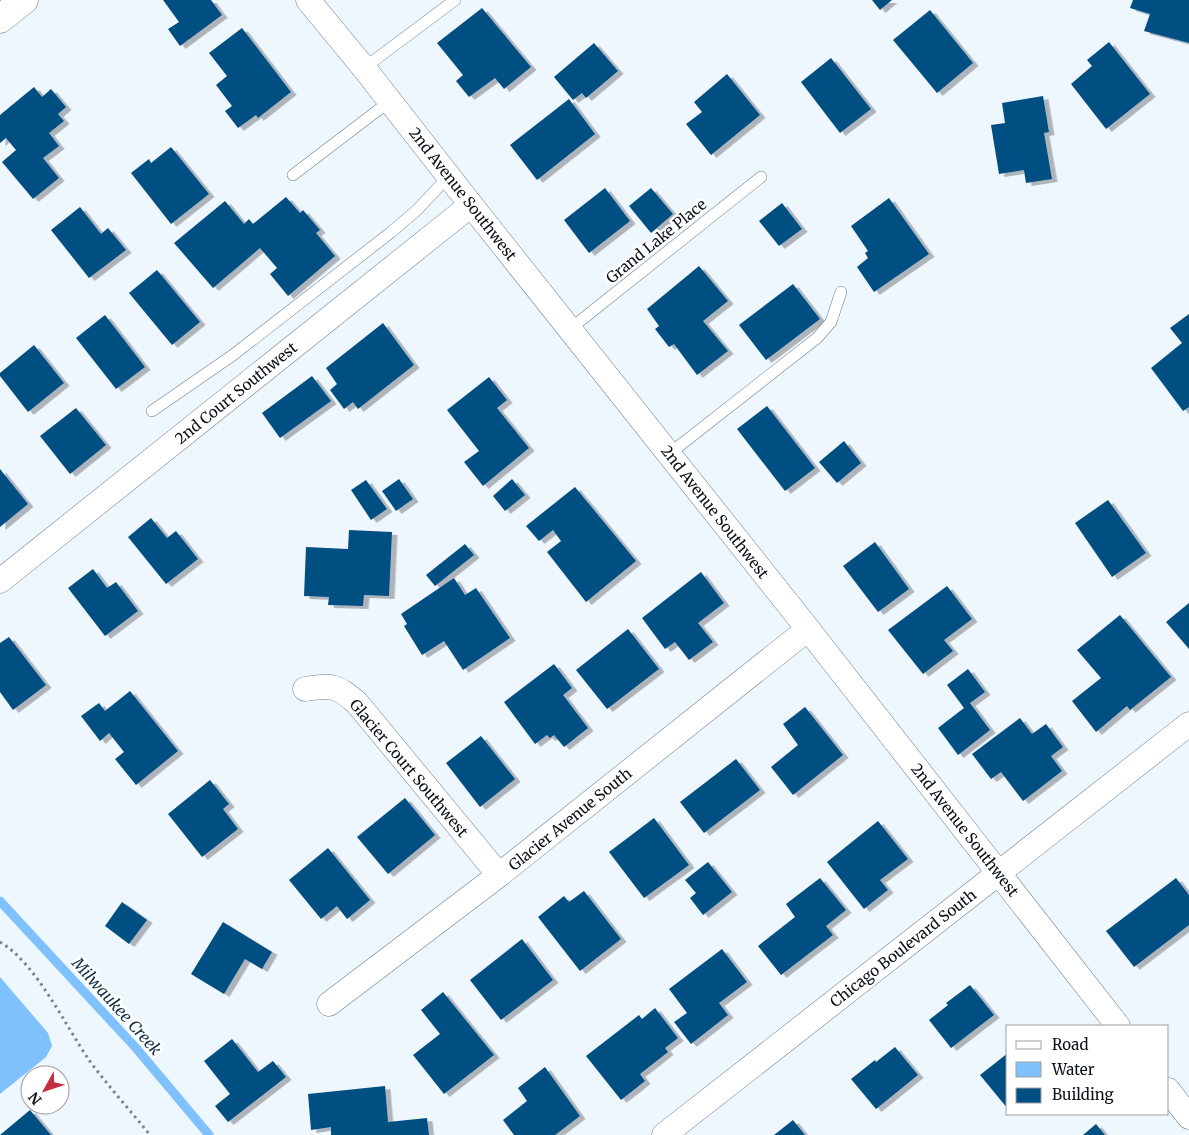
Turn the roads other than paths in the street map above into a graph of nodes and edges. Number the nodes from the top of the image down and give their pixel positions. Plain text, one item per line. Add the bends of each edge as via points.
1 (24, 0) edge
2 (308, 0) edge
3 (455, 0) edge
4 (0, 19) edge
5 (364, 68) junction
6 (390, 101) junction
7 (293, 175) dead end
8 (449, 176) junction
9 (760, 177) dead end
10 (471, 205) junction
11 (841, 292) dead end
12 (570, 329) junction
13 (152, 411) dead end
14 (669, 454) junction
15 (0, 581) edge
16 (808, 629) junction
17 (305, 689) dead end
18 (1189, 724) edge
19 (998, 874) junction
20 (499, 875) junction
21 (329, 1004) dead end
22 (1117, 1025) edge
23 (1169, 1091) edge
24 (1189, 1117) edge
25 (664, 1135) edge

1 - 4 street
2 - 5 street, 2nd Avenue Southwest
3 - 5 lane
5 - 6 street, 2nd Avenue Southwest
6 - 7 lane
6 - 8 street, 2nd Avenue Southwest
8 - 10 street, 2nd Avenue Southwest
8 - 13 lane via 390,233 233,355
9 - 12 lane, Grand Lake Place
10 - 12 street, 2nd Avenue Southwest
10 - 15 street, 2nd Court Southwest
11 - 14 lane via 830,322 817,338
12 - 14 street, 2nd Avenue Southwest
14 - 16 street, 2nd Avenue Southwest
16 - 19 street, 2nd Avenue Southwest
16 - 20 street, Glacier Avenue South
17 - 20 street, Glacier Court Southwest via 340,688 357,703
18 - 19 street, Chicago Boulevard South
19 - 22 street, 2nd Avenue Southwest
19 - 25 street, Chicago Boulevard South
20 - 21 street, Glacier Avenue South
23 - 24 street

